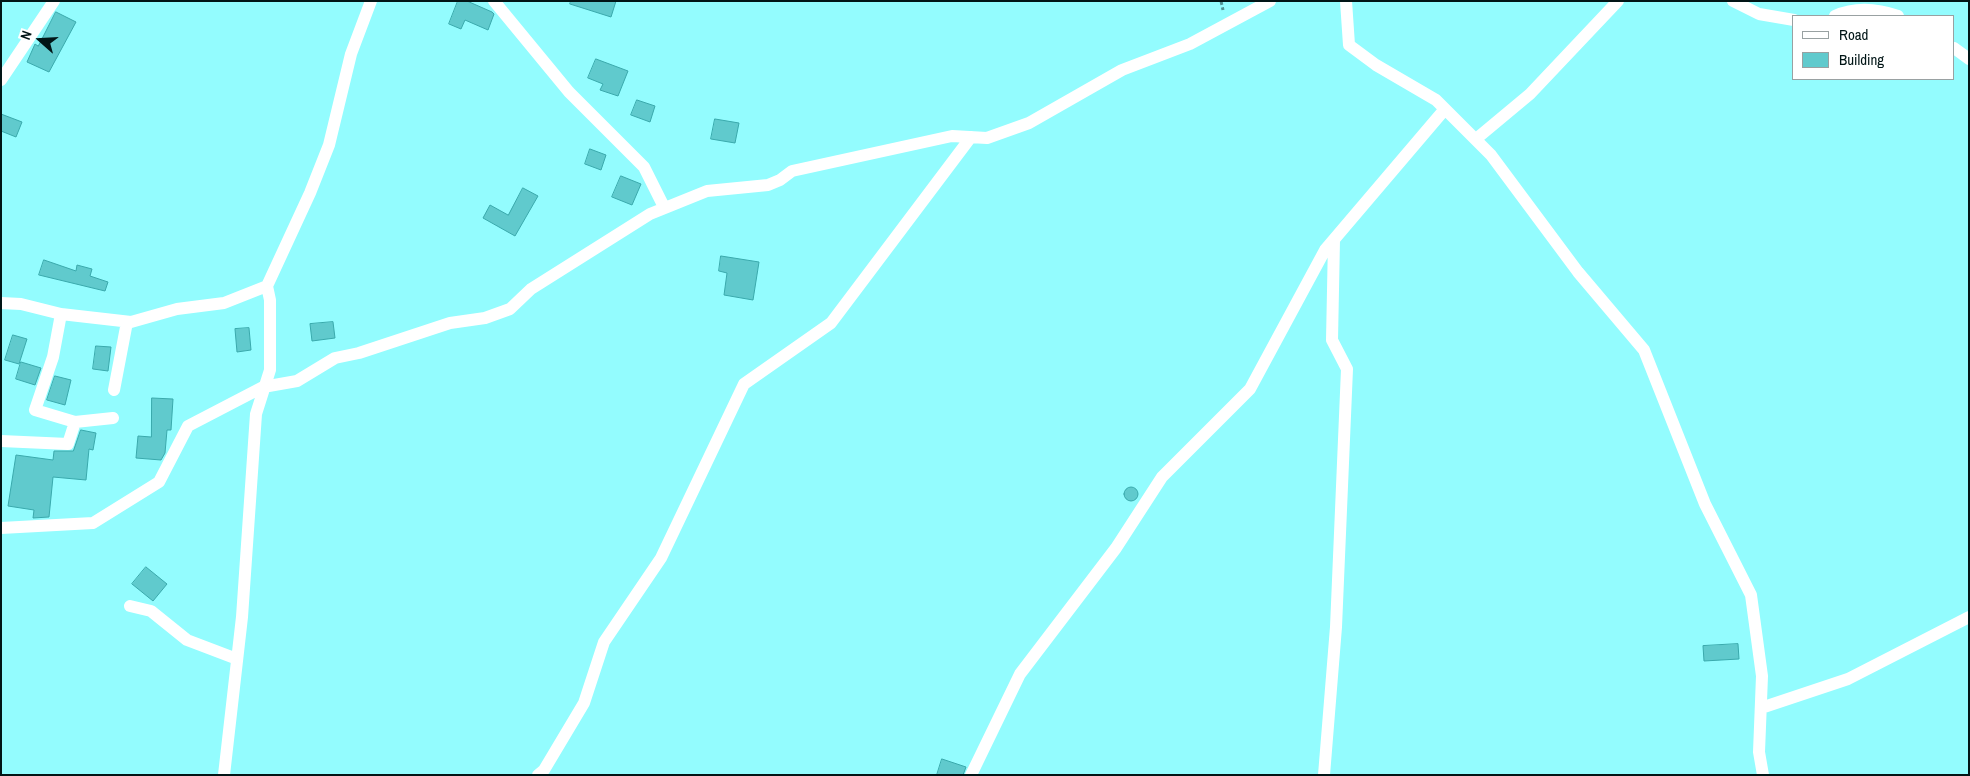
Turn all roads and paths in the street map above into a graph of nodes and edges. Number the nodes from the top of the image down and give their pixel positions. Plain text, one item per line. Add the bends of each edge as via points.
1 (54, 1) edge
2 (371, 1) edge
3 (494, 1) edge
4 (1270, 1) edge
5 (1346, 1) edge
6 (1618, 1) edge
7 (1733, 1) edge
8 (1838, 15) edge
9 (1892, 15) edge
10 (1792, 20) edge
11 (1955, 49) edge
12 (1969, 59) edge
13 (1, 80) edge
14 (1446, 109) junction
15 (971, 137) junction
16 (1476, 139) junction
17 (664, 207) junction
18 (1334, 240) junction
19 (267, 286) junction
20 (1, 303) edge
21 (61, 314) junction
22 (127, 322) junction
23 (263, 387) junction
24 (114, 390) dead end
25 (113, 418) dead end
26 (75, 422) junction
27 (1, 440) edge
28 (1, 528) edge
29 (130, 606) dead end
30 (1969, 617) edge
31 (238, 659) junction
32 (1761, 708) junction
33 (224, 775) edge
34 (538, 775) edge
35 (971, 775) edge
36 (1324, 775) edge
37 (1763, 775) edge

1 - 13 street
2 - 19 street via 350,54 329,145
3 - 17 street via 570,92 644,167
4 - 15 street via 1190,44 1122,70 1029,123 986,138
5 - 14 street via 1349,45
6 - 16 street via 1530,94
7 - 10 street via 1759,14
8 - 9 street via 1864,10
11 - 12 street
14 - 16 street
14 - 18 street
15 - 17 street via 952,136 871,152 792,171 768,185 707,191
15 - 34 street via 831,323 744,384 661,558 604,642 584,703
16 - 32 street via 1578,272 1644,350 1705,504 1752,596 1762,676
17 - 23 street via 531,289 510,309 485,318 450,323 335,358 297,381
18 - 35 street via 1325,250 1250,389 1162,477 1116,548 1020,674
18 - 36 street via 1332,340 1347,369 1336,628
19 - 22 street via 224,303 177,309
19 - 23 street via 270,370
20 - 21 street via 21,304
21 - 22 street
21 - 26 street via 53,357 35,410
22 - 24 street
23 - 28 street via 188,426 159,482 93,522
23 - 31 street via 256,414
25 - 26 street
26 - 27 street via 68,444
29 - 31 street via 150,611 187,640
30 - 32 street via 1848,679
31 - 33 street
32 - 37 street via 1759,752

